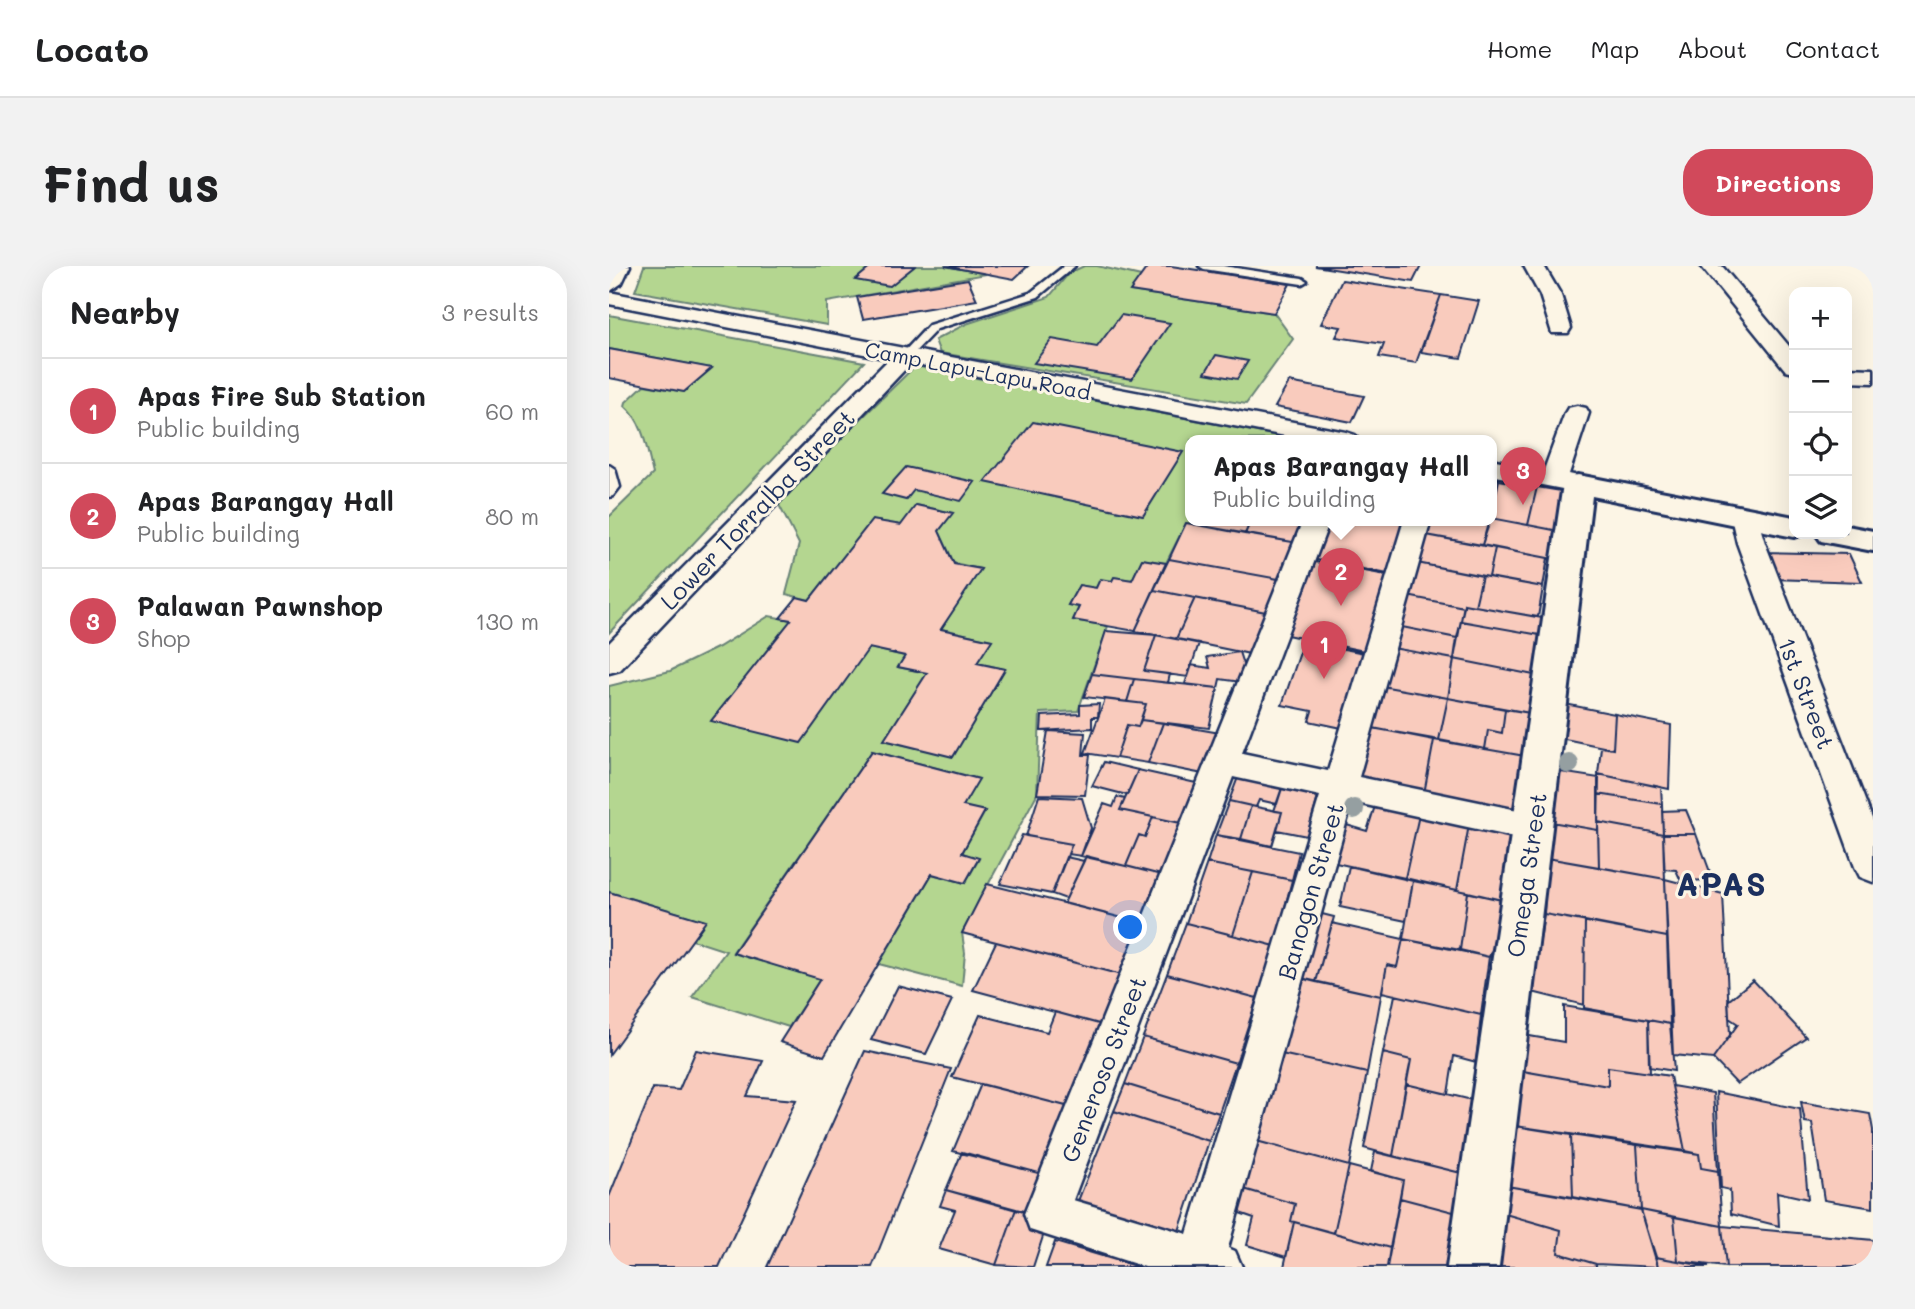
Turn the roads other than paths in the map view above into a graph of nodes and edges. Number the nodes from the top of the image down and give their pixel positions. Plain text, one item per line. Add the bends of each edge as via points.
1 (625, 266) edge
2 (1070, 266) edge
3 (1204, 266) edge
4 (1534, 266) edge
5 (1711, 266) edge
6 (1302, 281) dead end
7 (609, 289) edge
8 (609, 298) edge
9 (1560, 328) dead end
10 (905, 356) junction
11 (1789, 360) edge
12 (1852, 374) edge
13 (1873, 376) edge
14 (1577, 414) dead end
15 (1320, 435) edge
16 (1497, 468) edge
17 (609, 469) edge
18 (1566, 482) junction
19 (609, 493) edge
20 (1745, 517) junction
21 (1315, 526) edge
22 (1416, 526) edge
23 (1789, 526) edge
24 (1852, 537) edge
25 (1873, 541) edge
26 (609, 662) edge
27 (1223, 762) junction
28 (1340, 786) junction
29 (1532, 827) junction
30 (1873, 867) edge
31 (1210, 1264) edge
32 (1473, 1267) edge

1 - 7 lane
2 - 10 lane via 1034,295 933,327
3 - 6 lane
4 - 9 street via 1549,289
5 - 11 street
8 - 10 street, Camp Lapu-Lapu Road
10 - 15 street, Camp Lapu-Lapu Road
10 - 26 street, Lower Torralba Street
12 - 13 street
14 - 18 street
16 - 18 street
17 - 19 lane via 614,487
18 - 20 street
18 - 29 street, Omega Street
20 - 23 street
20 - 30 street, 1st Street
21 - 27 street, Generoso Street
22 - 28 street, Banogon Street
24 - 25 street
27 - 28 street
27 - 31 street, Generoso Street via 1047,1214
28 - 29 street
28 - 31 street, Banogon Street
29 - 32 street, Omega Street

